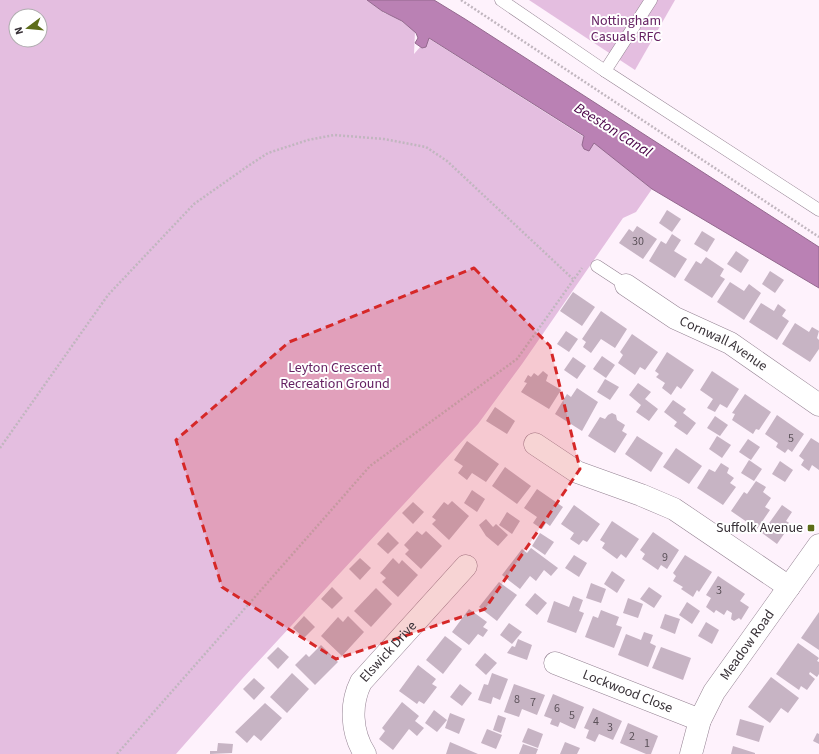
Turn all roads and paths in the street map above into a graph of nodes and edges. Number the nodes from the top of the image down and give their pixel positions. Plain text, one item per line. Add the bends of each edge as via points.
1 (461, 0) edge
2 (501, 0) edge
3 (651, 0) edge
4 (605, 71) junction
5 (819, 210) edge
6 (819, 237) edge
7 (597, 266) joint
8 (573, 279) junction
9 (626, 285) joint
10 (819, 405) edge
11 (535, 444) dead end
12 (0, 448) edge
13 (819, 544) edge
14 (466, 566) dead end
15 (789, 587) junction
16 (555, 663) dead end
17 (700, 720) junction
18 (117, 754) edge
19 (365, 754) edge
20 (691, 754) edge

1 - 6 path
2 - 4 lane
3 - 4 lane
4 - 5 lane
7 - 8 path via 592,264 581,268
7 - 9 lane
8 - 12 path via 447,161 426,147 384,139 341,136 308,140 268,153 194,204 108,295
8 - 18 path via 517,359 370,466
9 - 10 street, Cornwall Avenue via 675,318 730,343
11 - 15 street via 577,472 674,509
13 - 15 street, Meadow Road
14 - 19 street, Elswick Drive via 361,682 357,690 354,718 358,741
15 - 17 street, Meadow Road via 714,692
16 - 17 street, Lockwood Close
17 - 20 street, Meadow Road

